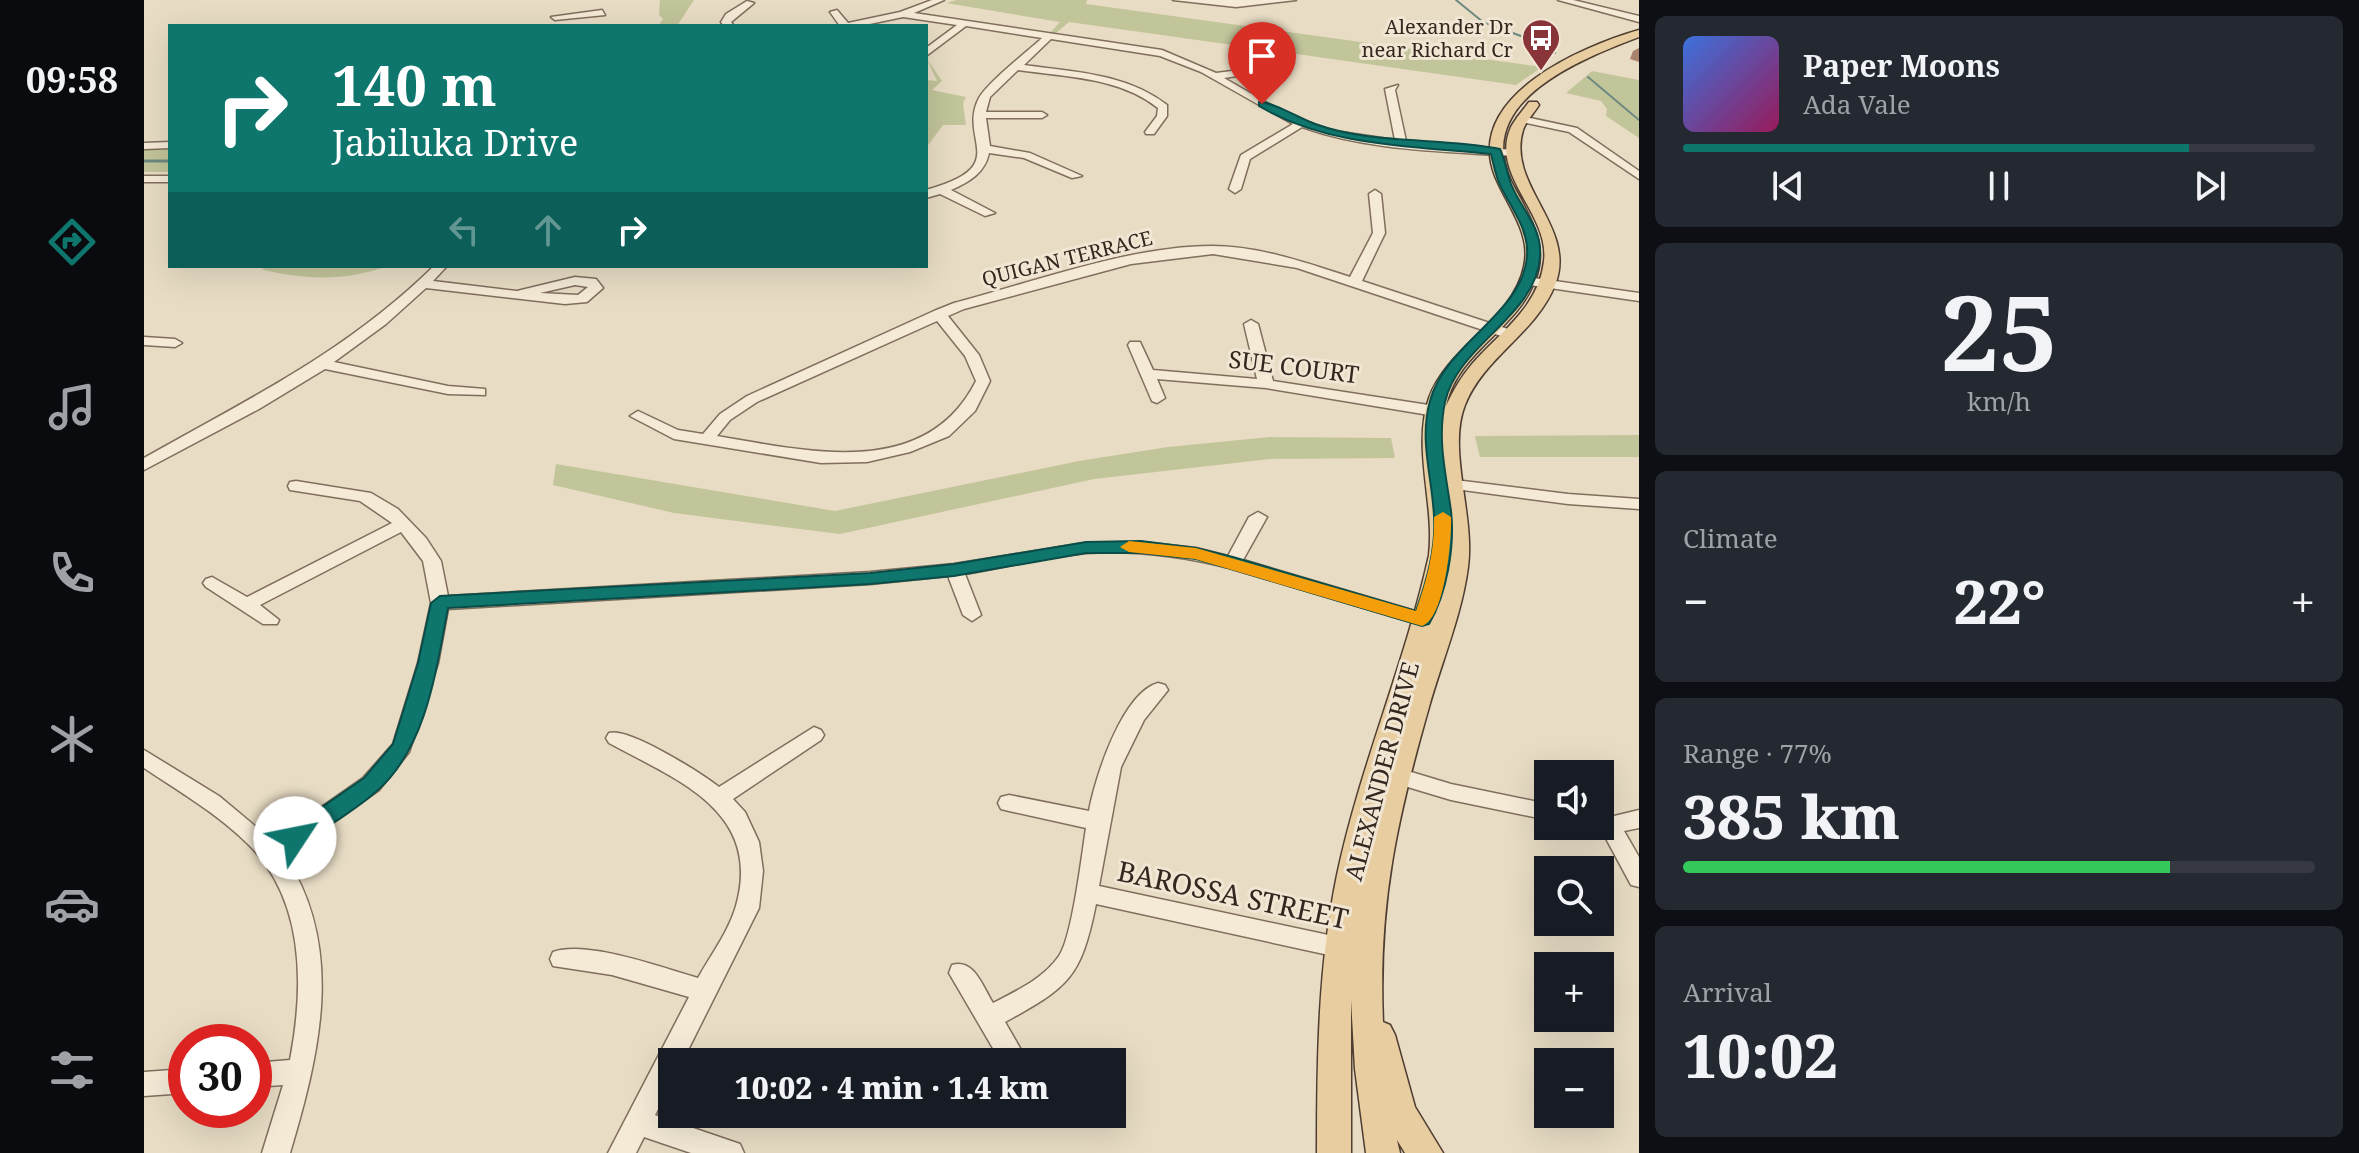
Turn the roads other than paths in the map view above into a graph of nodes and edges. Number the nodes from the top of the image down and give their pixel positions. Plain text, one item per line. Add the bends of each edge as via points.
1 (600, 0) edge
2 (940, 0) edge
3 (1181, 0) edge
4 (1292, 0) edge
5 (1562, 0) edge
6 (750, 3) dead end
7 (834, 12) dead end
8 (602, 13) junction
9 (903, 14) junction
10 (555, 17) dead end
11 (1639, 22) edge
12 (965, 23) junction
13 (601, 24) edge
14 (728, 24) edge
15 (844, 24) edge
16 (856, 24) edge
17 (1639, 33) edge
18 (1050, 35) junction
19 (1639, 40) edge
20 (928, 51) edge
21 (1018, 67) junction
22 (1270, 68) dead end
23 (1215, 76) junction
24 (1394, 87) dead end
25 (981, 115) junction
26 (1042, 115) dead end
27 (1521, 119) junction
28 (1300, 124) junction
29 (1150, 132) dead end
30 (1401, 144) junction
31 (168, 145) edge
32 (144, 146) edge
33 (985, 149) junction
34 (1504, 152) junction
35 (1076, 176) dead end
36 (1639, 176) edge
37 (144, 179) edge
38 (168, 179) edge
39 (1235, 189) dead end
40 (942, 190) junction
41 (928, 194) edge
42 (1375, 194) dead end
43 (989, 213) dead end
44 (439, 268) edge
45 (1354, 283) junction
46 (1537, 283) junction
47 (422, 284) junction
48 (520, 294) dead end
49 (1639, 297) edge
50 (939, 314) junction
51 (1251, 324) dead end
52 (1499, 331) junction
53 (144, 341) edge
54 (175, 343) dead end
55 (1135, 345) dead end
56 (322, 364) junction
57 (1147, 374) junction
58 (1266, 384) junction
59 (480, 392) dead end
60 (1157, 398) dead end
61 (1435, 411) junction
62 (638, 416) dead end
63 (707, 439) junction
64 (147, 460) edge
65 (1446, 483) junction
66 (296, 486) dead end
67 (1639, 504) edge
68 (1258, 517) dead end
69 (404, 524) junction
70 (1233, 563) junction
71 (954, 570) junction
72 (212, 583) dead end
73 (440, 603) junction
74 (246, 605) junction
75 (972, 615) dead end
76 (270, 620) dead end
77 (1432, 622) junction
78 (1158, 690) dead end
79 (814, 735) dead end
80 (616, 738) dead end
81 (144, 758) edge
82 (1387, 773) junction
83 (721, 796) junction
84 (1009, 803) dead end
85 (1534, 809) edge
86 (1639, 819) edge
87 (1098, 822) junction
88 (1614, 823) edge
89 (1614, 839) edge
90 (271, 854) junction
91 (1639, 878) edge
92 (1087, 893) junction
93 (562, 959) dead end
94 (1358, 959) junction
95 (961, 973) dead end
96 (704, 991) junction
97 (988, 1018) junction
98 (1006, 1048) edge
99 (301, 1071) junction
100 (272, 1073) edge
101 (168, 1082) edge
102 (144, 1084) edge
103 (637, 1122) junction
104 (276, 1153) edge
105 (622, 1153) edge
106 (730, 1153) edge
107 (1334, 1153) edge
108 (1383, 1153) edge
109 (1426, 1153) edge

1 - 8 street
2 - 9 street
3 - 4 street
5 - 11 street
6 - 14 street via 729,16
7 - 15 street
8 - 10 street
8 - 13 street
9 - 12 street
9 - 16 street
12 - 18 street
12 - 20 street
17 - 34 main road via 1585,53 1529,92 1502,121
18 - 21 street
18 - 23 street via 1162,53
19 - 27 main road via 1579,67
21 - 25 street via 985,96
21 - 29 street via 1138,91 1163,107
22 - 23 street
23 - 28 street
24 - 30 street via 1390,89
25 - 26 street
25 - 33 street
27 - 34 main road
27 - 36 street via 1573,130
28 - 30 street
28 - 39 street via 1245,157
30 - 34 street
31 - 32 street
33 - 35 street via 1026,155
33 - 40 street via 973,172
34 - 46 main road, ALEXANDER DRIVE via 1551,239 1552,270
37 - 38 street
40 - 41 street
40 - 43 street
42 - 45 street via 1379,233
44 - 47 street
45 - 50 street, QUIGAN TERRACE via 1300,265 1213,250 1130,260
45 - 52 street, QUIGAN TERRACE
46 - 49 street
46 - 52 main road, ALEXANDER DRIVE via 1535,307
47 - 48 street
47 - 56 street
50 - 63 street, QUIGAN TERRACE via 752,399 725,417
50 - 63 street via 972,355 983,381 970,408 943,433 867,457 821,458
51 - 58 street
52 - 61 main road, ALEXANDER DRIVE via 1454,366
52 - 65 main road, ALEXANDER DRIVE via 1457,402 1449,429
53 - 54 street
55 - 57 street
56 - 59 street
56 - 64 street
57 - 58 street, SUE COURT
57 - 60 street
58 - 61 street, SUE COURT
61 - 65 main road, ALEXANDER DRIVE via 1432,447
62 - 63 street via 674,434
65 - 67 street
65 - 77 main road, ALEXANDER DRIVE via 1459,551 1455,580
66 - 69 street via 365,497
68 - 70 street
69 - 73 street via 432,561
69 - 74 street
70 - 71 street via 1166,549 1117,547
70 - 77 street
71 - 73 street
71 - 75 street
72 - 74 street
73 - 90 street via 402,747 371,784
74 - 76 street
77 - 82 main road, ALEXANDER DRIVE
78 - 87 street via 1116,747
79 - 83 street
80 - 83 street
81 - 90 street via 224,811
82 - 85 street
82 - 94 main road, ALEXANDER DRIVE
83 - 96 street via 740,823 753,873 747,908
84 - 87 street
86 - 88 street
87 - 92 street
89 - 91 street
90 - 99 street via 292,887 308,937 314,994
92 - 94 street, BAROSSA STREET
92 - 97 street via 1066,965 1040,988
93 - 96 street via 612,964
94 - 107 main road, ALEXANDER DRIVE via 1334,1055
94 - 108 main road, ALEXANDER DRIVE
94 - 109 main road via 1393,1086 1412,1134
95 - 97 street
96 - 103 street
97 - 98 street
99 - 100 street
99 - 104 street
101 - 102 street
103 - 105 street
103 - 106 street

